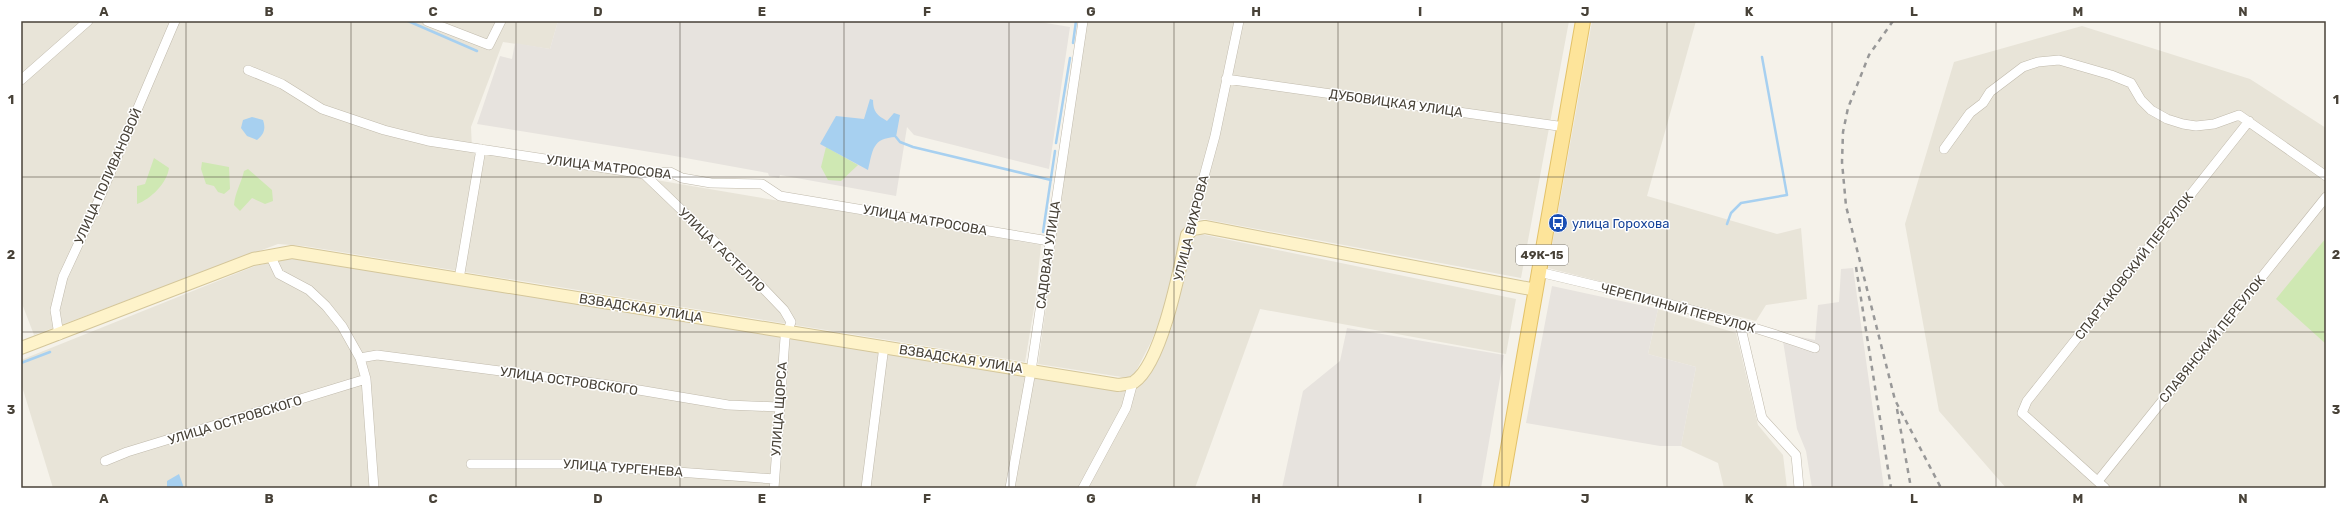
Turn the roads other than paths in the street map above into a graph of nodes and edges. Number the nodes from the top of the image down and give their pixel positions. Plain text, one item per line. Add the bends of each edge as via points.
1 (88, 21) edge
2 (175, 21) edge
3 (427, 21) edge
4 (501, 21) edge
5 (1083, 21) edge
6 (1239, 21) edge
7 (1583, 21) edge
8 (248, 70) dead end
9 (1226, 79) junction
10 (21, 80) edge
11 (2249, 121) junction
12 (1565, 126) junction
13 (481, 149) junction
14 (1944, 149) dead end
15 (644, 174) junction
16 (2326, 176) edge
17 (2326, 197) edge
18 (1193, 229) junction
19 (1049, 241) junction
20 (270, 255) junction
21 (1539, 272) junction
22 (459, 279) junction
23 (1536, 290) junction
24 (1740, 324) junction
25 (788, 331) junction
26 (59, 335) junction
27 (884, 346) junction
28 (21, 348) edge
29 (1815, 348) dead end
30 (360, 358) junction
31 (1031, 371) junction
32 (366, 379) junction
33 (1133, 382) junction
34 (778, 407) junction
35 (105, 462) dead end
36 (471, 464) dead end
37 (2098, 481) junction
38 (774, 484) edge
39 (374, 488) edge
40 (866, 488) edge
41 (1010, 488) edge
42 (1083, 488) edge
43 (1501, 488) edge
44 (1799, 488) edge
45 (2105, 488) edge

1 - 10 street
2 - 26 street, УЛИЦА ПОЛИВАНОВОЙ via 97,204 62,277 56,310
3 - 4 street via 489,45
5 - 19 street, САДОВАЯ УЛИЦА
6 - 9 street, УЛИЦА ВИХРОВА
7 - 12 main road, 49К-15
8 - 13 street, УЛИЦА МАТРОСОВА via 282,84 322,109 352,120 413,137
9 - 12 street, ДУБОВИЦКАЯ УЛИЦА
9 - 18 street, УЛИЦА ВИХРОВА via 1215,136 1194,213
11 - 14 street via 2239,115 2214,124 2196,126 2167,119 2151,110 2141,100 2131,83 2059,60 2023,67 2010,75 1970,113
11 - 16 street
11 - 37 street, СПАРТАКОВСКИЙ ПЕРЕУЛОК via 2027,402 2022,413
12 - 21 main road, 49К-15
13 - 15 street, УЛИЦА МАТРОСОВА
13 - 22 street
15 - 19 street, УЛИЦА МАТРОСОВА via 670,172 682,178 711,183 762,184 780,196
15 - 25 street, УЛИЦА ГАСТЕЛЛО via 784,310 791,322
17 - 37 street, СЛАВЯНСКИЙ ПЕРЕУЛОК
18 - 23 street via 1205,227
18 - 33 street, УЛИЦА ВИХРОВА via 1187,235 1172,303 1158,344 1143,372
19 - 31 street, САДОВАЯ УЛИЦА
20 - 22 street, ВЗВАДСКАЯ УЛИЦА via 292,252
20 - 26 street, ВЗВАДСКАЯ УЛИЦА
20 - 30 street via 279,274 308,290 326,306 342,326
21 - 23 main road, 49К-15
21 - 24 street, ЧЕРЕПИЧНЫЙ ПЕРЕУЛОК via 1645,297
22 - 25 street, ВЗВАДСКАЯ УЛИЦА
23 - 43 main road, 49К-15
24 - 29 street, ЧЕРЕПИЧНЫЙ ПЕРЕУЛОК
24 - 44 street via 1762,418 1796,455
25 - 27 street, ВЗВАДСКАЯ УЛИЦА
25 - 34 street, УЛИЦА ЩОРСА via 784,338
26 - 28 street, ВЗВАДСКАЯ УЛИЦА
27 - 31 street, ВЗВАДСКАЯ УЛИЦА
27 - 40 street
30 - 32 street
30 - 34 street, УЛИЦА ОСТРОВСКОГО via 377,356 610,385 728,405
31 - 33 street, ВЗВАДСКАЯ УЛИЦА via 1118,385
31 - 41 street, САДОВАЯ УЛИЦА
32 - 35 street, УЛИЦА ОСТРОВСКОГО via 127,452
32 - 39 street
33 - 42 street, УЛИЦА ВИХРОВА via 1126,408
34 - 38 street, УЛИЦА ЩОРСА
36 - 38 street, УЛИЦА ТУРГЕНЕВА via 567,464
37 - 45 street

